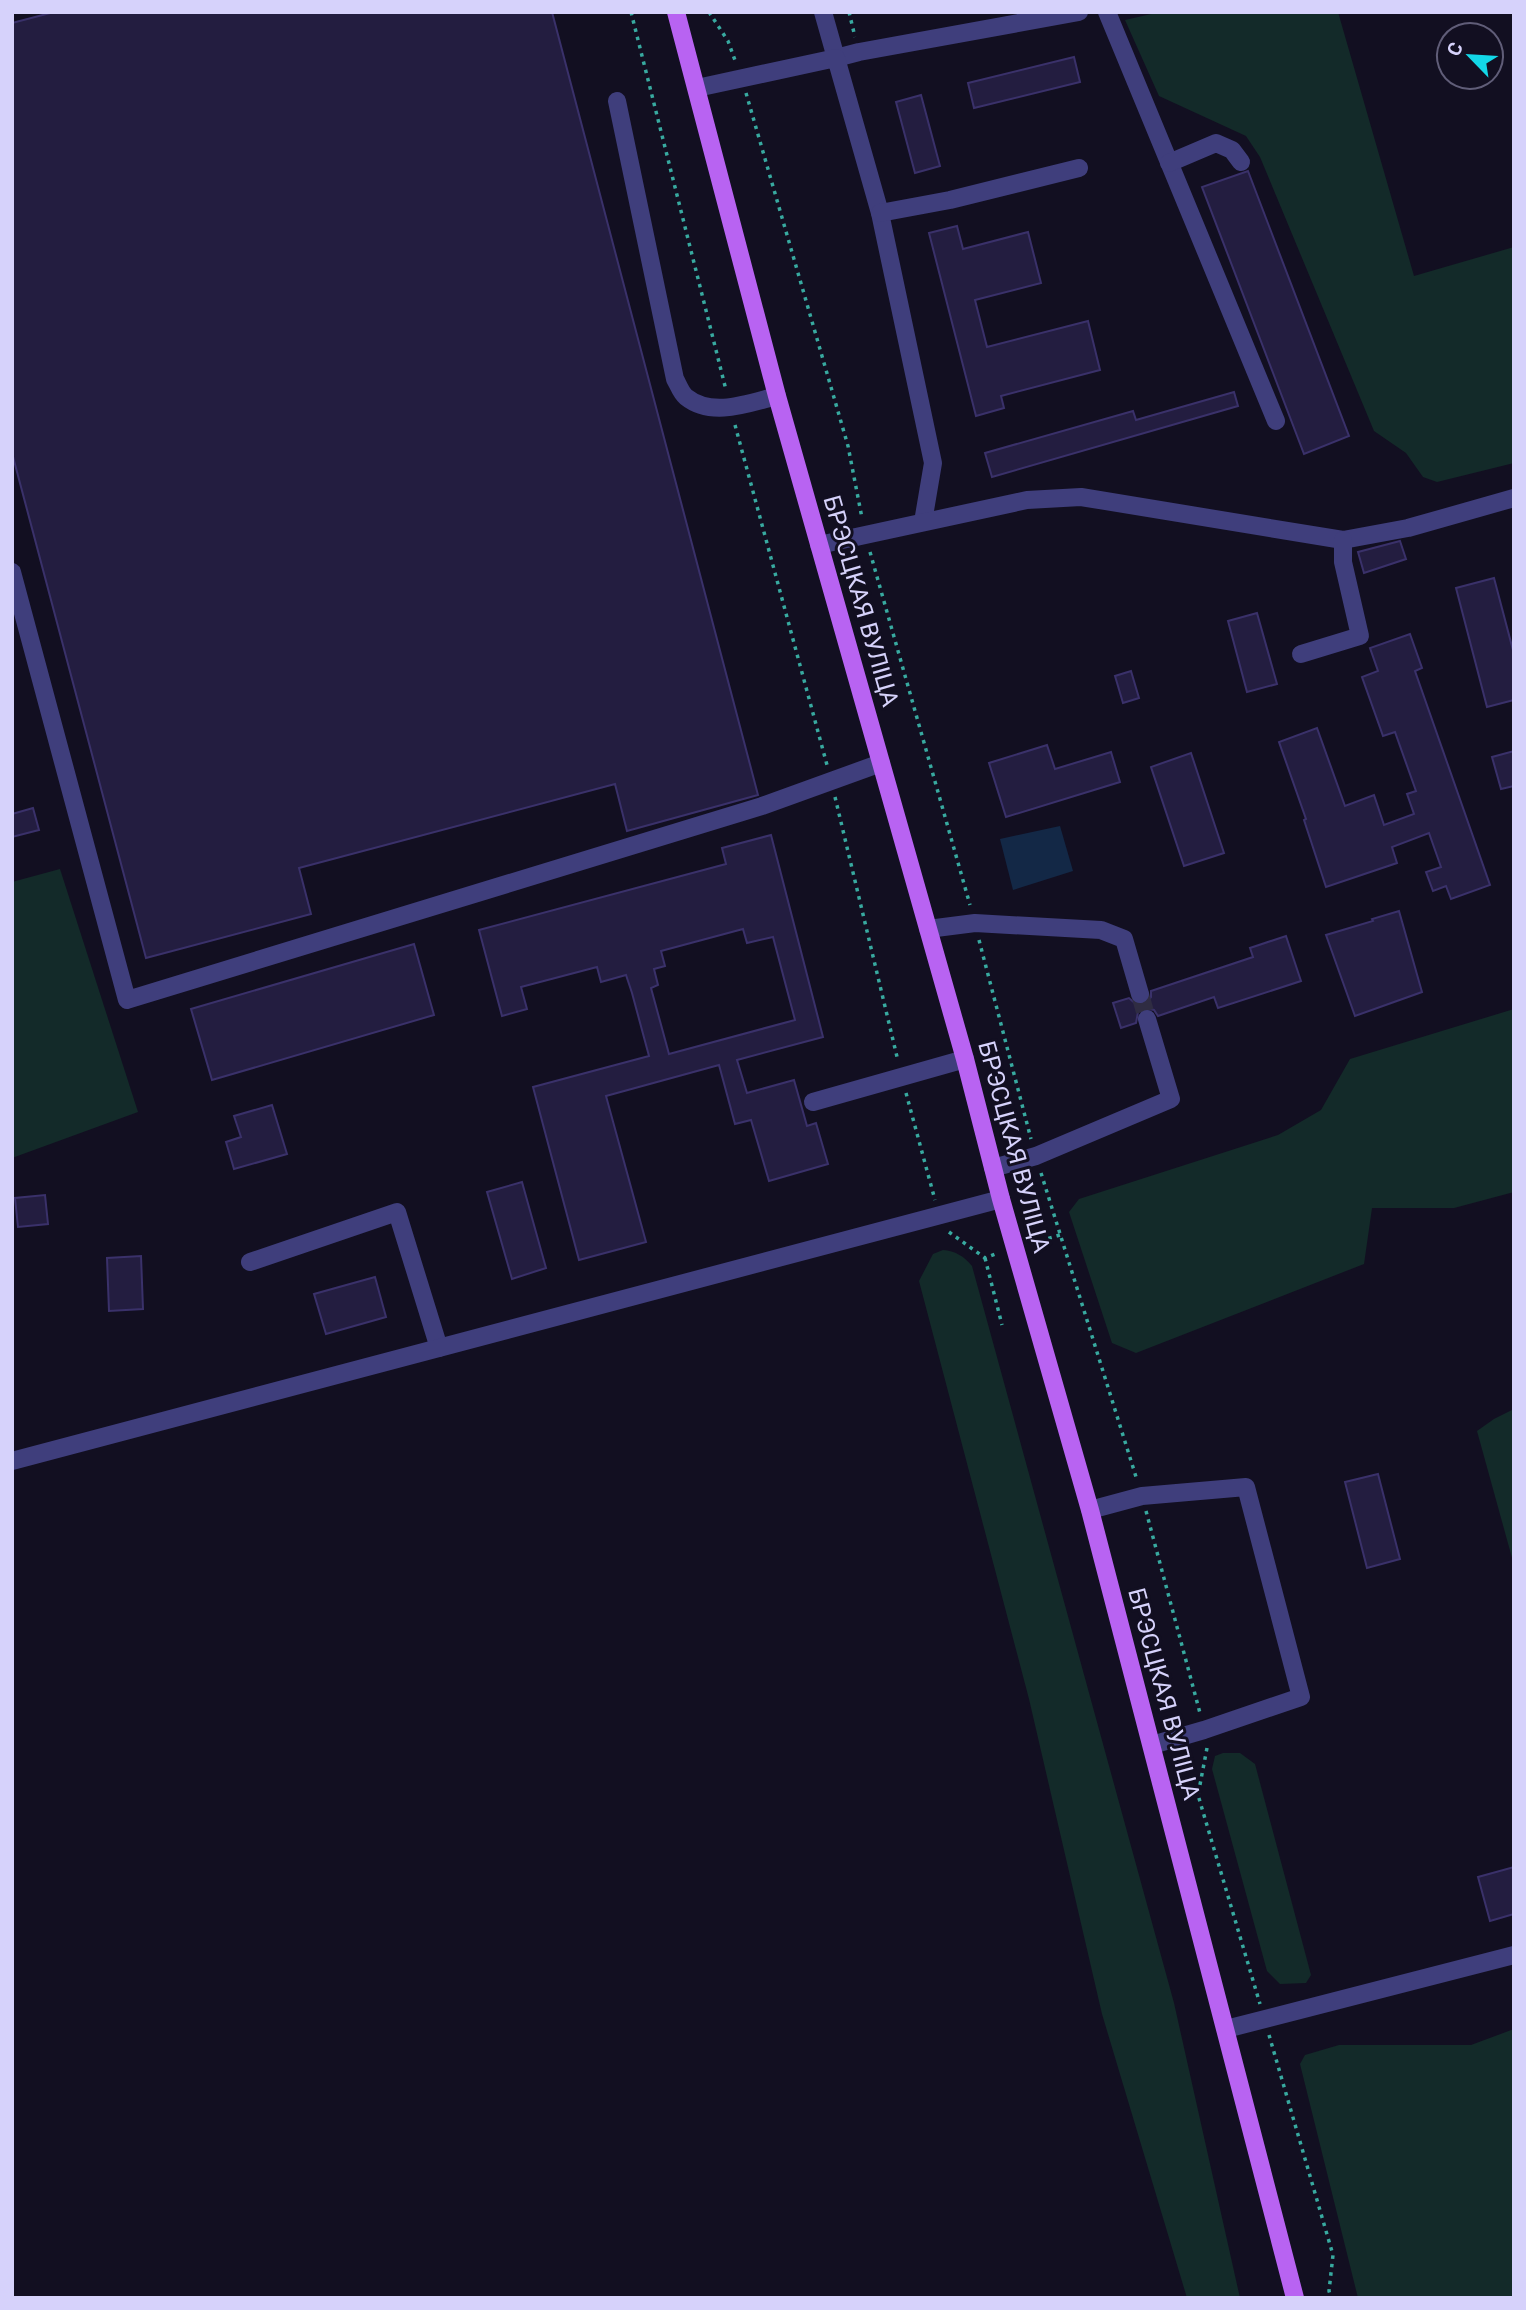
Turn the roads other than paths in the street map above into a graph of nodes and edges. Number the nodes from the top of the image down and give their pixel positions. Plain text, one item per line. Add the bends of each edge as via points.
1 (676, 12) edge
2 (823, 12) edge
3 (1079, 12) edge
4 (1107, 12) edge
5 (836, 58) junction
6 (697, 88) junction
7 (617, 101) dead end
8 (1241, 162) dead end
9 (1169, 163) junction
10 (1079, 168) dead end
11 (880, 213) junction
12 (777, 396) junction
13 (1276, 421) dead end
14 (1514, 498) edge
15 (923, 522) junction
16 (1343, 540) junction
17 (819, 545) junction
18 (12, 572) edge
19 (1301, 654) dead end
20 (881, 763) junction
21 (928, 929) junction
22 (1140, 994) tunnel mouth
23 (1147, 1019) tunnel mouth
24 (965, 1059) junction
25 (813, 1102) dead end
26 (993, 1168) junction
27 (1001, 1199) junction
28 (250, 1262) dead end
29 (439, 1348) junction
30 (12, 1461) edge
31 (1090, 1510) junction
32 (1153, 1745) junction
33 (1514, 1955) edge
34 (1226, 2029) junction
35 (1295, 2298) edge

1 - 6 main road, БРЭСЦКАЯ ВУЛІЦА
2 - 5 street
3 - 5 street
4 - 9 street
5 - 6 street
5 - 11 street
6 - 12 main road, БРЭСЦКАЯ ВУЛІЦА
7 - 12 street via 675,379 685,397 707,407 731,407
8 - 9 street via 1232,150 1216,143
9 - 13 street
10 - 11 street
11 - 15 street via 933,463
12 - 17 main road, БРЭСЦКАЯ ВУЛІЦА
14 - 16 street via 1408,528
15 - 16 street via 1027,500 1081,497
15 - 17 street
16 - 19 street via 1343,562 1360,636
17 - 20 main road, БРЭСЦКАЯ ВУЛІЦА
18 - 20 street via 127,1000 762,806
20 - 21 main road, БРЭСЦКАЯ ВУЛІЦА
21 - 22 street via 975,923 1101,930 1124,939
21 - 24 main road, БРЭСЦКАЯ ВУЛІЦА
23 - 26 street via 1171,1099 1036,1156
24 - 25 street
24 - 26 main road, БРЭСЦКАЯ ВУЛІЦА
26 - 27 main road, БРЭСЦКАЯ ВУЛІЦА
27 - 29 street
27 - 31 main road, БРЭСЦКАЯ ВУЛІЦА
28 - 29 street via 397,1212
29 - 30 street
31 - 32 main road, БРЭСЦКАЯ ВУЛІЦА
31 - 32 street via 1142,1496 1246,1487 1301,1697
32 - 34 main road, БРЭСЦКАЯ ВУЛІЦА
33 - 34 street
34 - 35 main road, БРЭСЦКАЯ ВУЛІЦА

